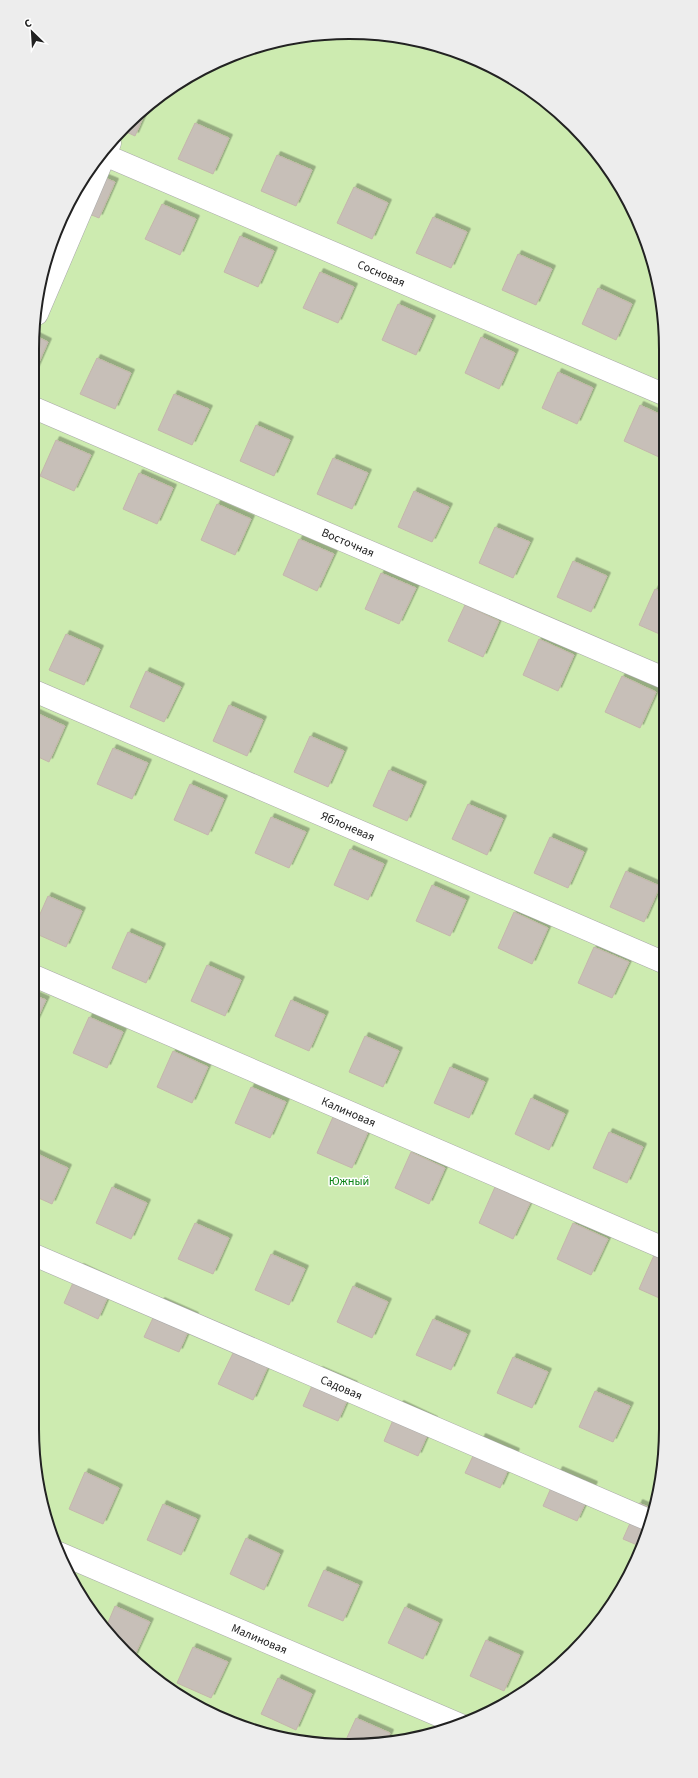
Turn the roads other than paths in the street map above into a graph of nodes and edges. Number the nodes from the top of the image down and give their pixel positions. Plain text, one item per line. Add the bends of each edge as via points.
1 (110, 152) edge
2 (98, 167) edge
3 (44, 298) edge
4 (659, 392) edge
5 (39, 410) edge
6 (659, 676) edge
7 (39, 693) edge
8 (659, 960) edge
9 (39, 978) edge
10 (659, 1246) edge
11 (39, 1257) edge
12 (646, 1519) edge
13 (67, 1556) edge
14 (453, 1721) edge

1 - 4 street, Сосновая
2 - 3 street
5 - 6 street, Восточная
7 - 8 street, Яблоневая
9 - 10 street, Калиновая
11 - 12 street, Садовая
13 - 14 street, Малиновая

